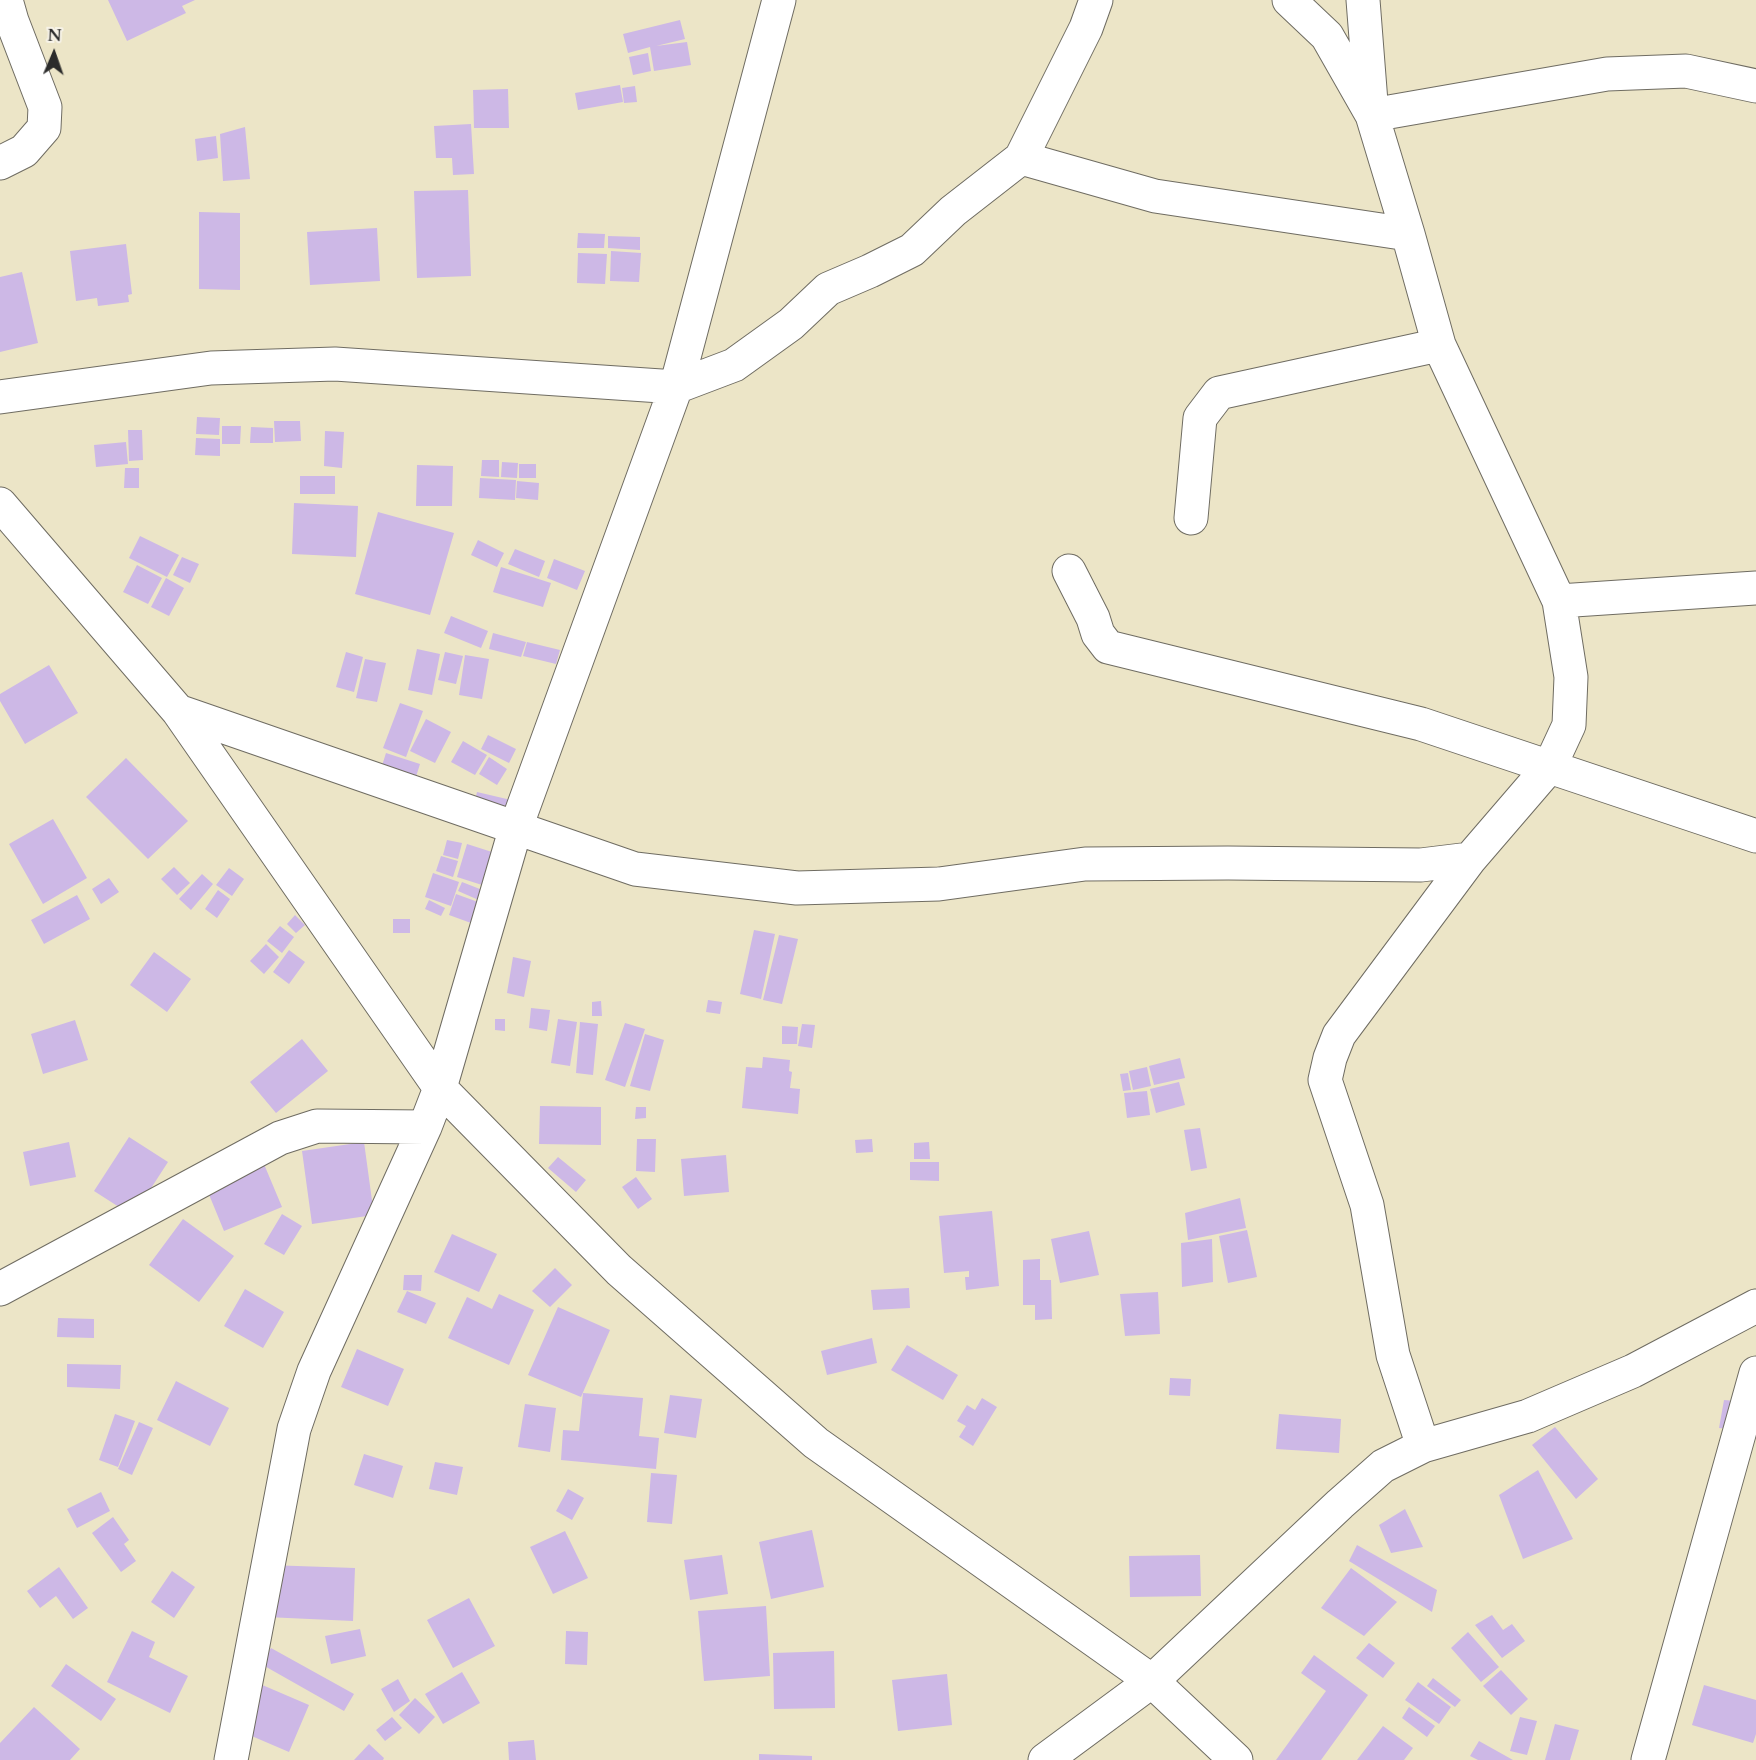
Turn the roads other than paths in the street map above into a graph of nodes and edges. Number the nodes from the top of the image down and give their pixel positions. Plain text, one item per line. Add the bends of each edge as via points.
1 (6, 0) edge
2 (779, 0) edge
3 (1096, 0) edge
4 (1289, 0) edge
5 (1363, 0) edge
6 (1756, 86) edge
7 (1372, 115) junction
8 (1021, 158) junction
9 (0, 163) edge
10 (1408, 234) junction
11 (1438, 345) junction
12 (676, 387) junction
13 (0, 397) edge
14 (0, 504) edge
15 (1191, 518) dead end
16 (1069, 571) dead end
17 (1756, 588) edge
18 (1559, 601) junction
19 (178, 711) junction
20 (1550, 766) junction
21 (516, 828) junction
22 (1756, 836) edge
23 (1470, 859) junction
24 (440, 1088) junction
25 (425, 1127) junction
26 (0, 1289) edge
27 (1756, 1306) edge
28 (1756, 1373) edge
29 (1423, 1446) junction
30 (1152, 1681) junction
31 (231, 1760) edge
32 (1045, 1760) edge
33 (1236, 1760) edge
34 (1648, 1760) edge

1 - 9 street via 45,107 44,128 24,151
2 - 12 street
3 - 8 street
4 - 7 street via 1327,36
5 - 7 street
6 - 7 street via 1686,71 1607,74
7 - 10 street
8 - 10 street via 1155,196
8 - 12 street via 953,211 912,250 828,290 791,324 734,366
10 - 11 street
11 - 15 street via 1219,393 1200,418
11 - 18 street
12 - 13 street via 335,364 211,368
12 - 21 street
14 - 19 street
16 - 20 street via 1108,647 1421,724
17 - 18 street
18 - 20 street via 1571,677 1569,725
19 - 21 street
19 - 24 street
20 - 22 street
20 - 23 street
21 - 23 street via 635,869 797,888 939,885 1085,864 1421,865
21 - 24 street
23 - 29 street via 1339,1035 1325,1080 1367,1205 1393,1355
24 - 25 street
24 - 30 street via 619,1270 816,1443
25 - 26 street via 317,1126 280,1138
25 - 31 street via 314,1371 294,1430
27 - 29 street via 1633,1371 1528,1416
28 - 34 street
29 - 30 street via 1383,1466 1357,1488
30 - 32 street
30 - 33 street

